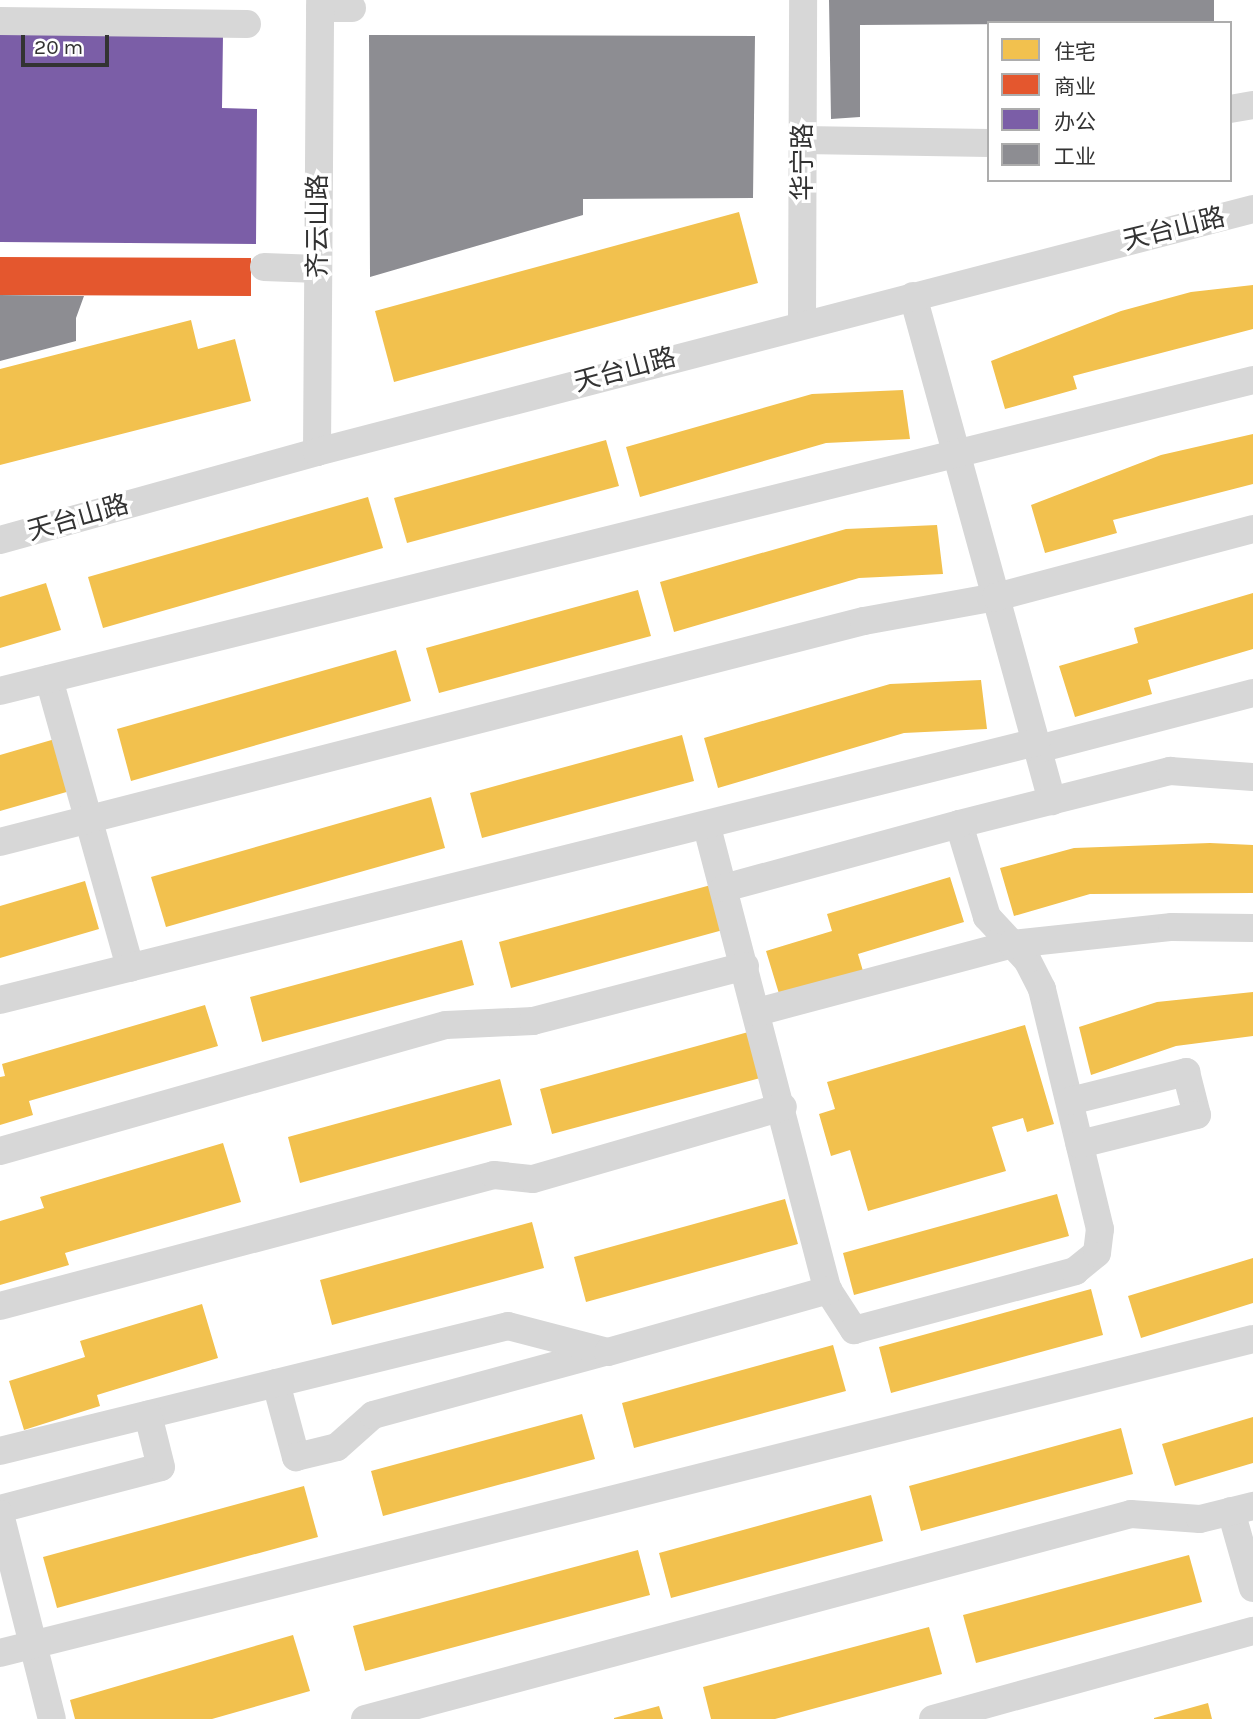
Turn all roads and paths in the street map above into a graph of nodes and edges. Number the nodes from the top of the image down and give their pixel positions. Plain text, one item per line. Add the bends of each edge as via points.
1 (803, 0) edge
2 (320, 4) edge
3 (352, 8) dead end
4 (0, 21) edge
5 (247, 24) dead end
6 (1253, 105) edge
7 (1232, 109) edge
8 (803, 140) junction
9 (987, 143) edge
10 (1253, 209) edge
11 (264, 267) dead end
12 (318, 269) junction
13 (913, 296) junction
14 (803, 324) junction
15 (1253, 380) edge
16 (956, 451) junction
17 (317, 452) junction
18 (1253, 529) edge
19 (0, 540) edge
20 (996, 597) junction
21 (50, 679) junction
22 (0, 691) edge
23 (1253, 693) edge
24 (1037, 745) junction
25 (1253, 777) edge
26 (1052, 801) junction
27 (89, 819) junction
28 (959, 824) junction
29 (707, 827) junction
30 (0, 842) edge
31 (724, 888) junction
32 (1253, 928) edge
33 (1012, 944) junction
34 (745, 966) junction
35 (130, 968) junction
36 (0, 1000) edge
37 (758, 1012) junction
38 (1070, 1101) junction
39 (783, 1107) junction
40 (1080, 1144) junction
41 (0, 1151) edge
42 (828, 1290) junction
43 (0, 1306) edge
44 (1253, 1339) edge
45 (608, 1352) junction
46 (276, 1384) junction
47 (148, 1415) junction
48 (0, 1451) edge
49 (1242, 1508) edge
50 (0, 1511) edge
51 (1253, 1588) edge
52 (1253, 1631) edge
53 (33, 1643) junction
54 (0, 1653) edge
55 (52, 1719) edge
56 (366, 1719) edge
57 (933, 1719) edge

1 - 8 street, 华宁路
2 - 3 street
2 - 12 street, 齐云山路
4 - 5 street
6 - 7 street
8 - 9 street
8 - 14 street, 华宁路
10 - 13 street, 天台山路
11 - 12 street
12 - 17 street, 齐云山路
13 - 14 street, 天台山路
13 - 16 street
14 - 17 street, 天台山路
15 - 16 street
16 - 20 street
16 - 21 street
17 - 19 street, 天台山路
18 - 20 street
20 - 24 street
20 - 27 street via 864,621
21 - 22 street
21 - 27 street
23 - 24 street
24 - 26 street
24 - 29 street
25 - 26 street via 1170,771
26 - 28 street
27 - 30 street
27 - 35 street
28 - 31 street
28 - 33 street via 987,917
29 - 31 street
29 - 35 street
31 - 34 street
32 - 33 street via 1172,927
33 - 37 street
33 - 38 street via 1042,989
34 - 37 street
34 - 41 street via 533,1021 446,1025
35 - 36 street
37 - 39 street
38 - 40 street
38 - 40 street via 1186,1072 1197,1115
39 - 42 street
39 - 43 street via 533,1179 494,1175
40 - 42 street via 1100,1229 1097,1253 1075,1271 854,1330
42 - 45 street
44 - 53 street
45 - 46 street via 508,1326
45 - 46 street via 373,1415 337,1447 296,1457
46 - 47 street
47 - 48 street
47 - 50 street via 161,1467
49 - 51 street
49 - 56 street via 1200,1519 1130,1514
50 - 53 street
52 - 57 street
53 - 54 street
53 - 55 street

